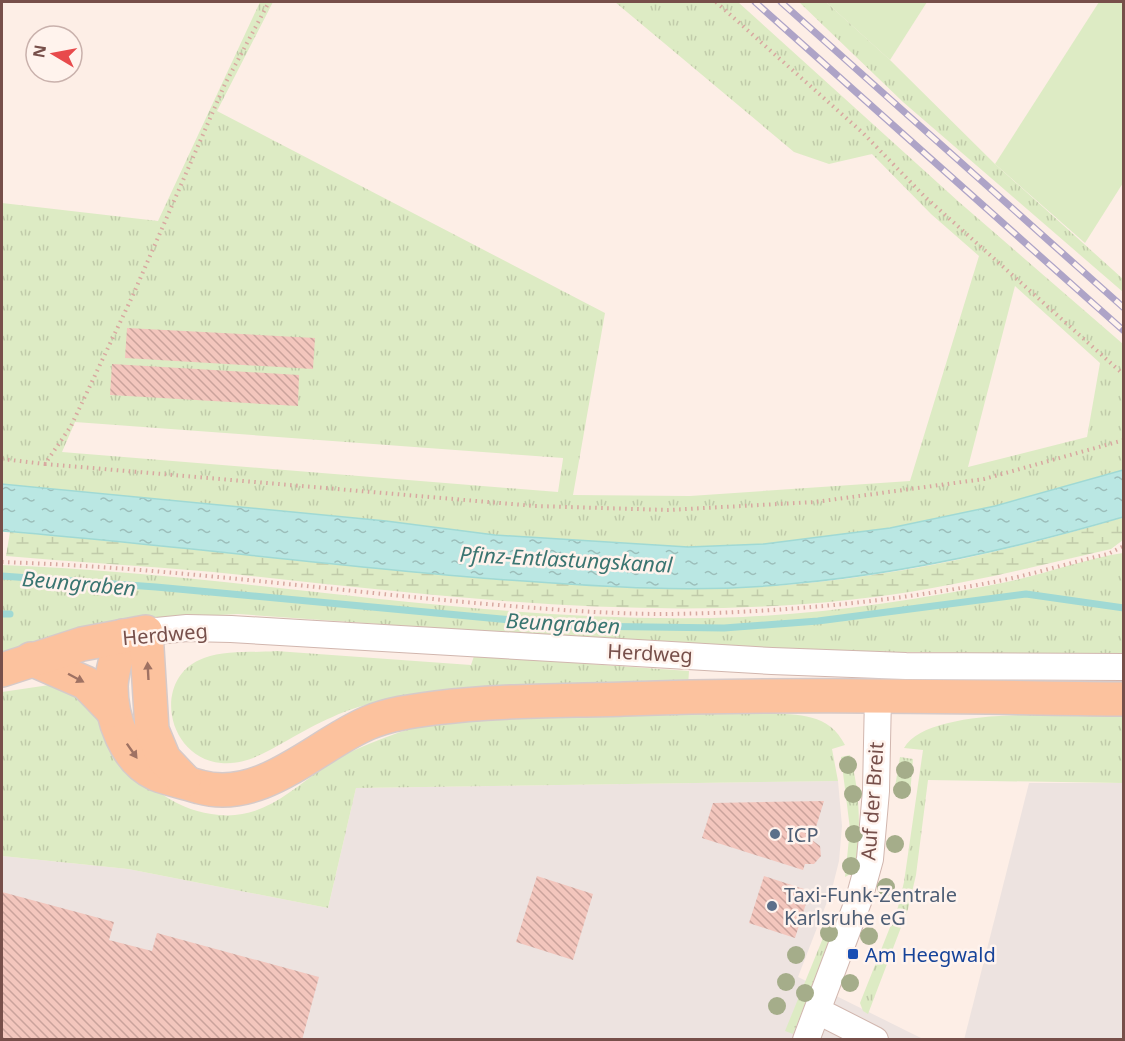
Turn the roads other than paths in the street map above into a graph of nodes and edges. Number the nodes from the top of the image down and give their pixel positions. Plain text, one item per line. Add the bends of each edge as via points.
1 (135, 634) junction
2 (16, 664) edge
3 (1124, 667) edge
4 (878, 696) junction
5 (1124, 699) edge
6 (112, 710) junction
7 (185, 781) junction
8 (818, 1011) junction
9 (806, 1040) edge
10 (875, 1040) edge

1 - 2 main road, Herdweg
1 - 3 street, Herdweg via 187,628 231,629 772,661
1 - 6 main road via 111,683
7 -> 1 main road via 164,759 152,730
2 -> 6 main road via 86,682
4 - 5 main road
4 - 7 main road via 684,696 444,707 396,713 371,722 263,782 222,789 203,788
4 - 8 street, Auf der Breit via 870,859
6 -> 7 main road via 136,759 155,773
8 - 9 street, Auf der Breit
8 - 10 street

